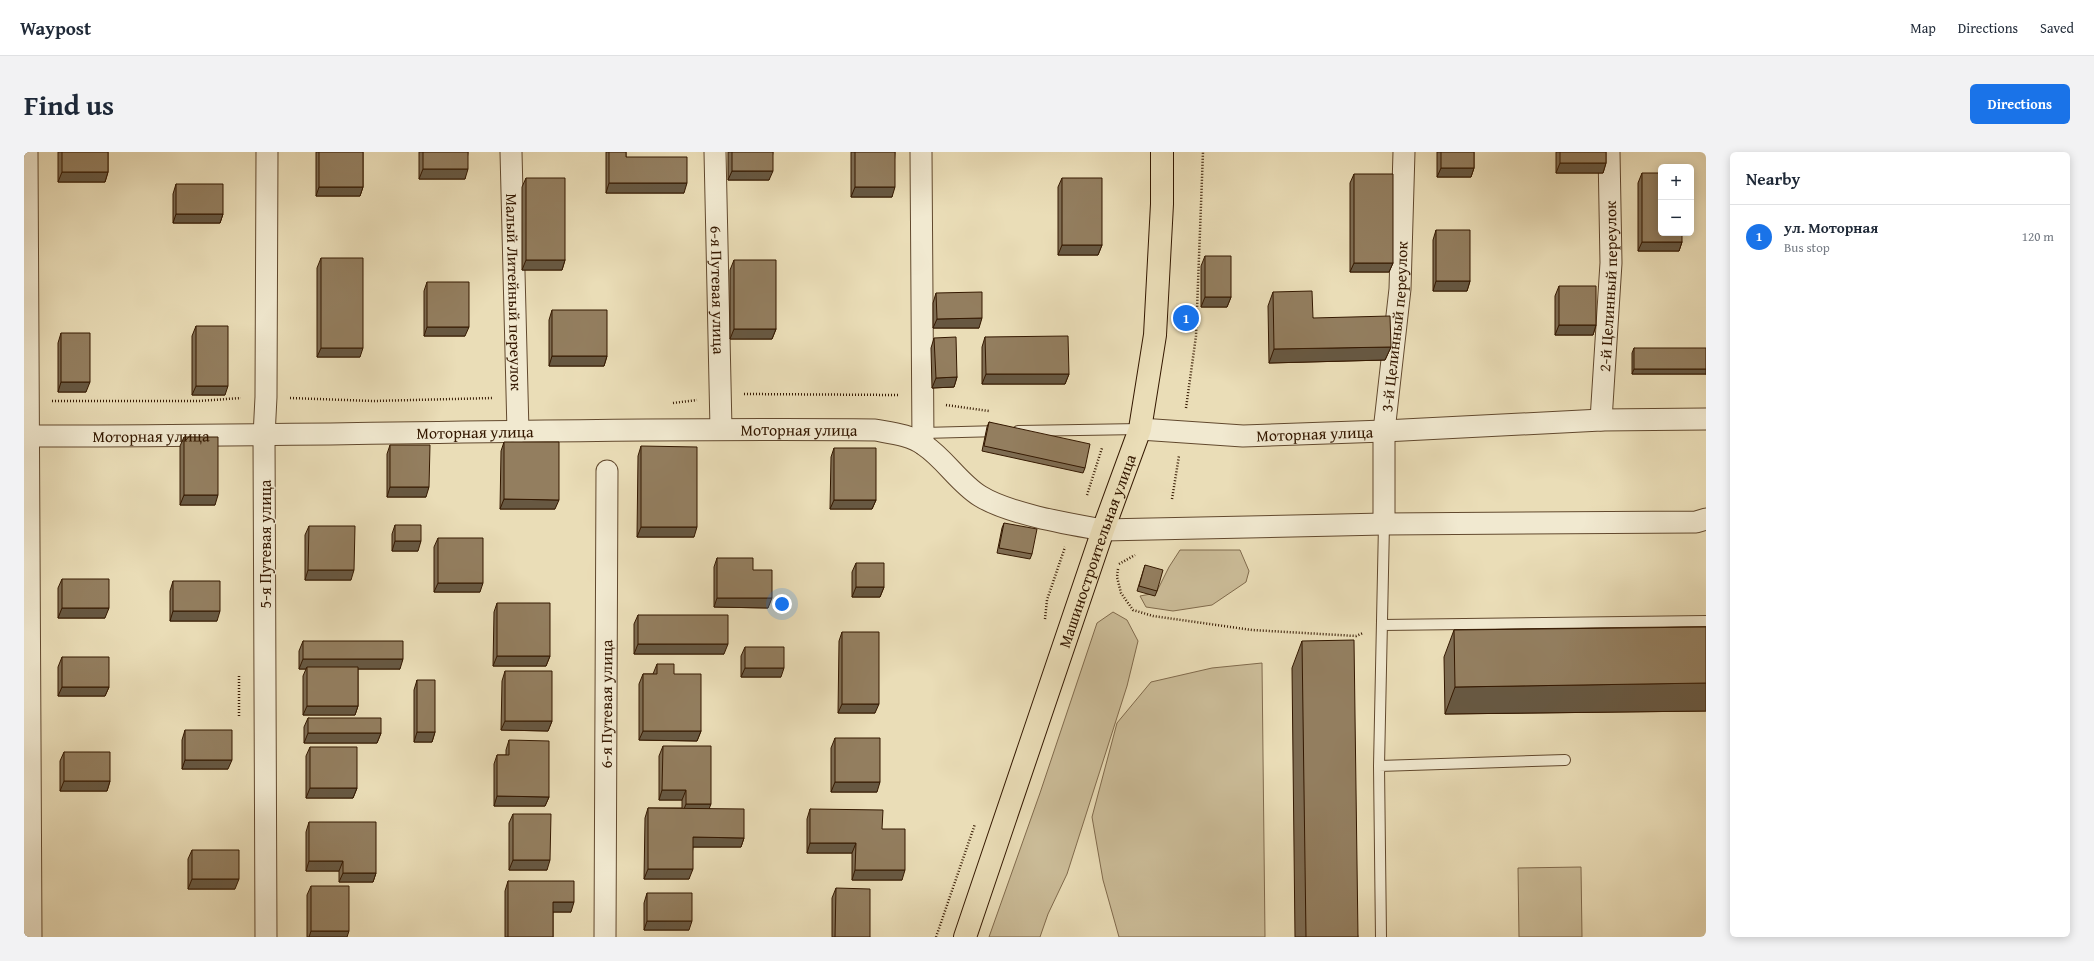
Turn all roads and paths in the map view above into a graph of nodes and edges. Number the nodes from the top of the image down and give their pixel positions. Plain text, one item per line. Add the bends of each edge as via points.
1 (27, 152) edge
2 (267, 152) edge
3 (511, 152) edge
4 (715, 152) edge
5 (921, 152) edge
6 (1162, 152) edge
7 (1204, 152) edge
8 (1404, 152) edge
9 (1609, 152) edge
10 (720, 394) junction
11 (266, 397) junction
12 (27, 401) junction
13 (923, 402) junction
14 (672, 404) dead end
15 (517, 406) junction
16 (991, 411) dead end
17 (1706, 419) edge
18 (1601, 420) junction
19 (721, 428) junction
20 (1140, 428) junction
21 (1182, 431) junction
22 (1384, 431) junction
23 (518, 432) junction
24 (26, 436) edge
25 (264, 436) junction
26 (923, 439) junction
27 (607, 471) dead end
28 (1172, 499) dead end
29 (1706, 519) edge
30 (1384, 524) junction
31 (1103, 530) junction
32 (1142, 555) dead end
33 (1706, 621) edge
34 (1382, 625) junction
35 (1565, 760) dead end
36 (1379, 766) junction
37 (30, 937) edge
38 (266, 937) edge
39 (605, 937) edge
40 (966, 937) edge
41 (1381, 937) edge

1 - 12 street
2 - 11 street, 5-я Путевая улица
3 - 15 street, Малый Литейный переулок
4 - 10 street, 6-я Путевая улица
5 - 13 street
6 - 20 main road, Машиностроительная улица via 1155,335
7 - 21 path via 1196,336
8 - 22 street, 3-й Целинный переулок via 1400,289
9 - 18 street, 2-й Целинный переулок via 1610,264
10 - 13 path via 895,394
10 - 14 path
10 - 19 street, 6-я Путевая улица
11 - 12 path via 199,401
11 - 15 path via 373,401 494,398
11 - 25 street, 5-я Путевая улица
12 - 24 street
13 - 16 path
13 - 26 street
15 - 23 street, Малый Литейный переулок
17 - 18 street, Моторная улица
18 - 22 street, Моторная улица
19 - 23 street, Моторная улица
19 - 26 street, Моторная улица via 875,430
20 - 21 street, Моторная улица
20 - 26 lane, Моторная улица
20 - 31 main road, Машиностроительная улица
21 - 22 street, Моторная улица via 1243,436
21 - 28 path
22 - 30 street, 3-й Целинный переулок
23 - 25 street, Моторная улица
24 - 25 street, Моторная улица
24 - 37 street
25 - 38 street, 5-я Путевая улица
26 - 31 street via 980,496 1003,506 1045,518
27 - 39 street, 6-я Путевая улица
29 - 30 street via 1696,522
30 - 31 street
30 - 34 lane
31 - 40 main road, Машиностроительная улица
32 - 34 path via 1135,555 1119,563 1117,577 1121,593 1133,610 1153,616 1252,630 1356,636
33 - 34 lane
34 - 36 lane
35 - 36 lane
36 - 41 lane

